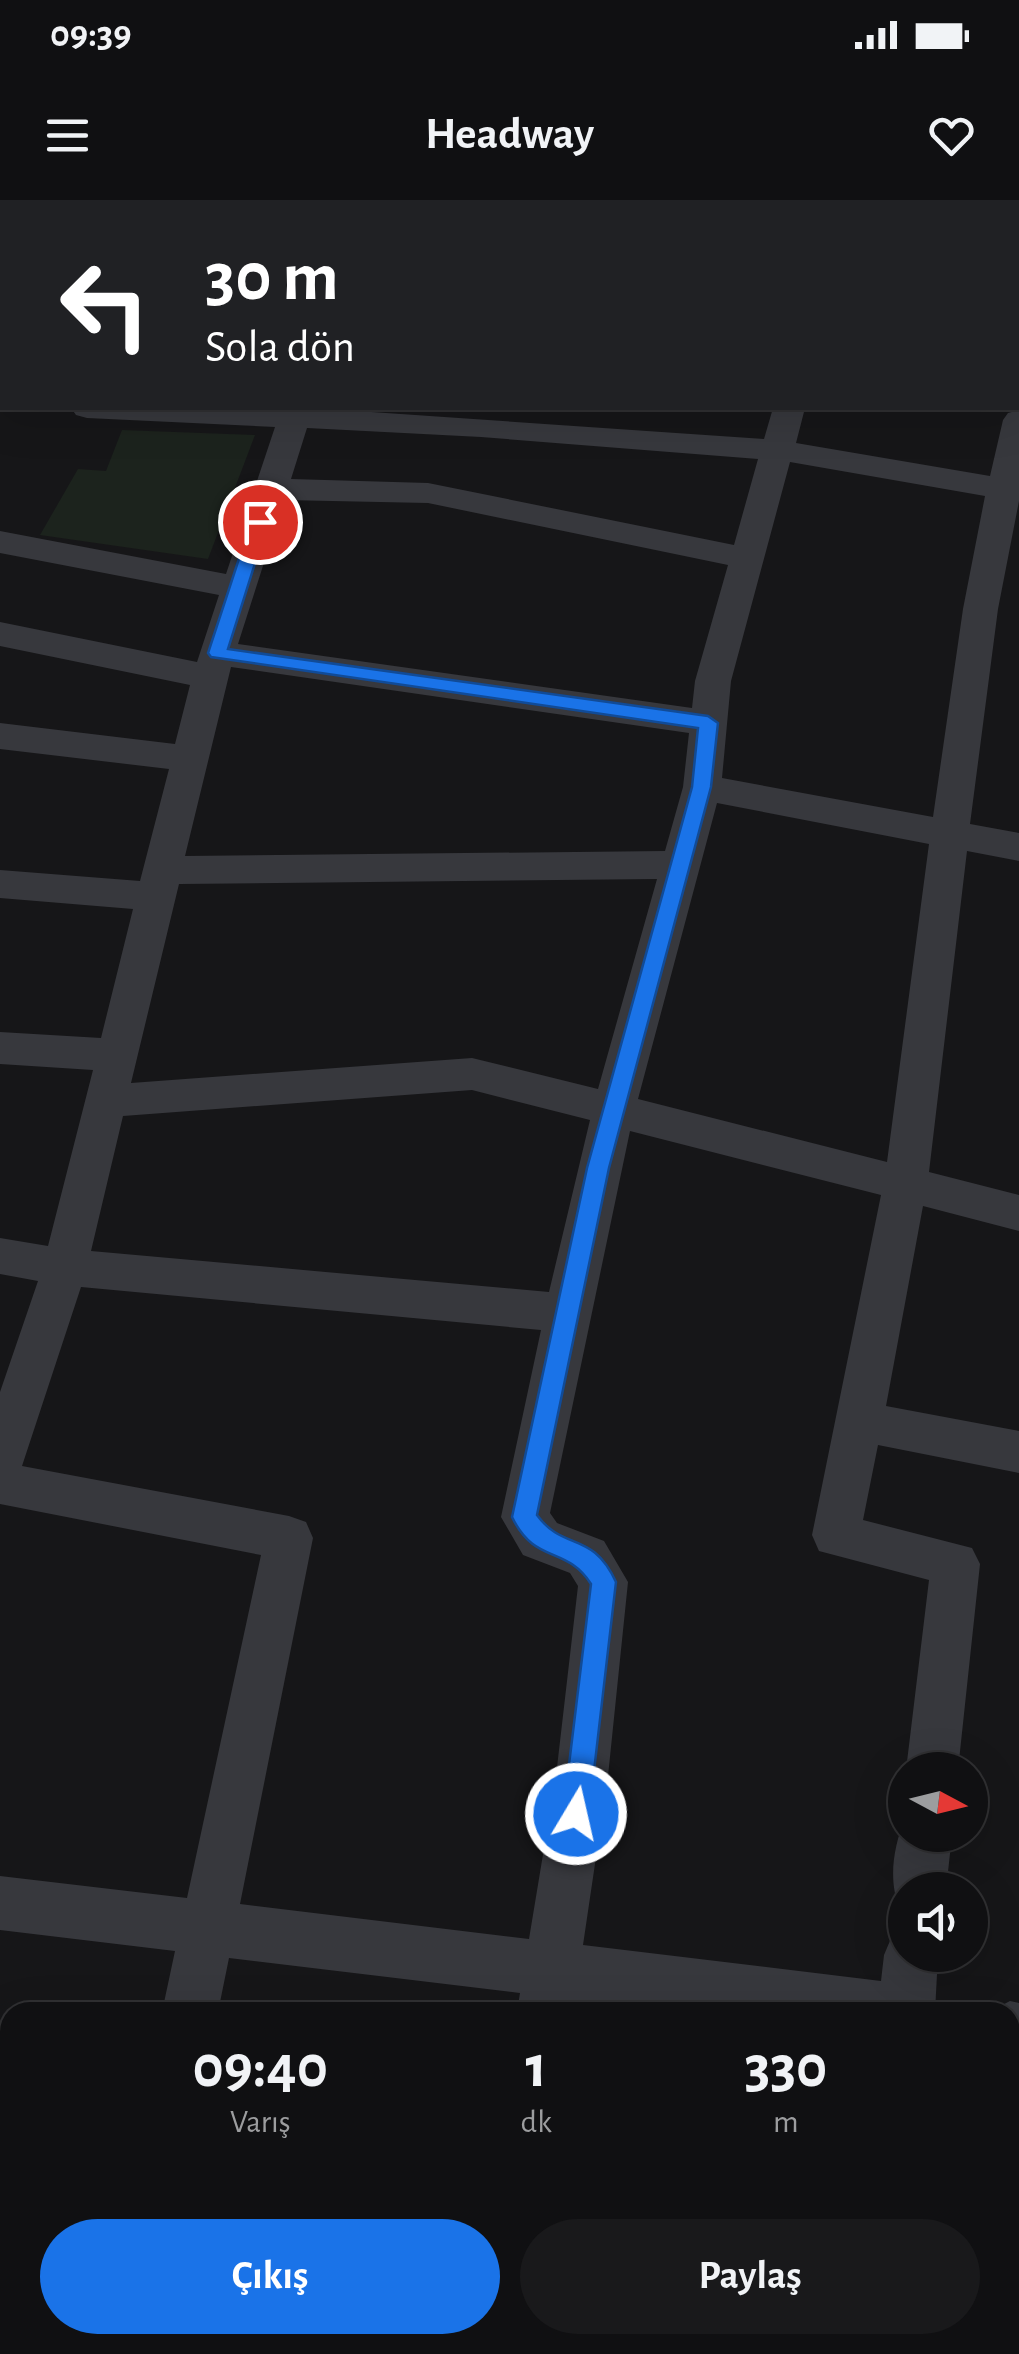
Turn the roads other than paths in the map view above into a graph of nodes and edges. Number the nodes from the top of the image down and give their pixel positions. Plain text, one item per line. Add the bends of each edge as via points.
1 (156, 410) edge
2 (788, 410) edge
3 (294, 414) edge
4 (485, 417) edge
5 (1019, 420) edge
6 (776, 450) junction
7 (270, 489) junction
8 (1011, 489) edge
9 (0, 542) edge
10 (746, 558) junction
11 (238, 588) junction
12 (0, 634) edge
13 (214, 665) junction
14 (708, 723) junction
15 (0, 736) edge
16 (190, 759) junction
17 (702, 787) junction
18 (948, 834) junction
19 (1019, 847) edge
20 (681, 866) junction
21 (159, 883) junction
22 (0, 884) edge
23 (0, 1048) edge
24 (117, 1055) junction
25 (106, 1101) junction
26 (614, 1108) junction
27 (905, 1185) junction
28 (1019, 1213) edge
29 (0, 1256) edge
30 (65, 1267) junction
31 (568, 1313) junction
32 (858, 1421) junction
33 (1019, 1452) edge
34 (0, 1462) edge
35 (0, 1483) edge
36 (934, 1752) edge
37 (0, 1902) edge
38 (208, 1928) junction
39 (910, 1972) edge
40 (547, 1991) edge
41 (192, 2002) edge
42 (735, 2002) edge
43 (907, 2002) edge

1 - 3 street
2 - 6 street
3 - 4 street
3 - 7 street
4 - 6 street
5 - 8 street
6 - 8 street
6 - 10 street
7 - 10 street via 428,493
7 - 11 street
8 - 18 street
9 - 11 street
10 - 14 street
11 - 13 street
12 - 13 street
13 - 14 street
13 - 16 street
14 - 17 street
15 - 16 street
16 - 21 street
17 - 18 street
17 - 20 street
18 - 19 street
18 - 27 street
20 - 21 street
20 - 26 street
21 - 22 street
21 - 24 street
23 - 24 street
24 - 25 street
25 - 26 street via 472,1074
25 - 30 street
26 - 27 street
26 - 31 street
27 - 28 street
27 - 32 street
29 - 30 street
30 - 31 street
30 - 34 street
31 - 40 street via 525,1517 540,1539 588,1557 603,1582 582,1776
32 - 33 street
32 - 36 street via 836,1535 956,1564
35 - 38 street via 289,1538
37 - 38 street
38 - 40 street
38 - 41 street
39 - 43 street
40 - 42 street

